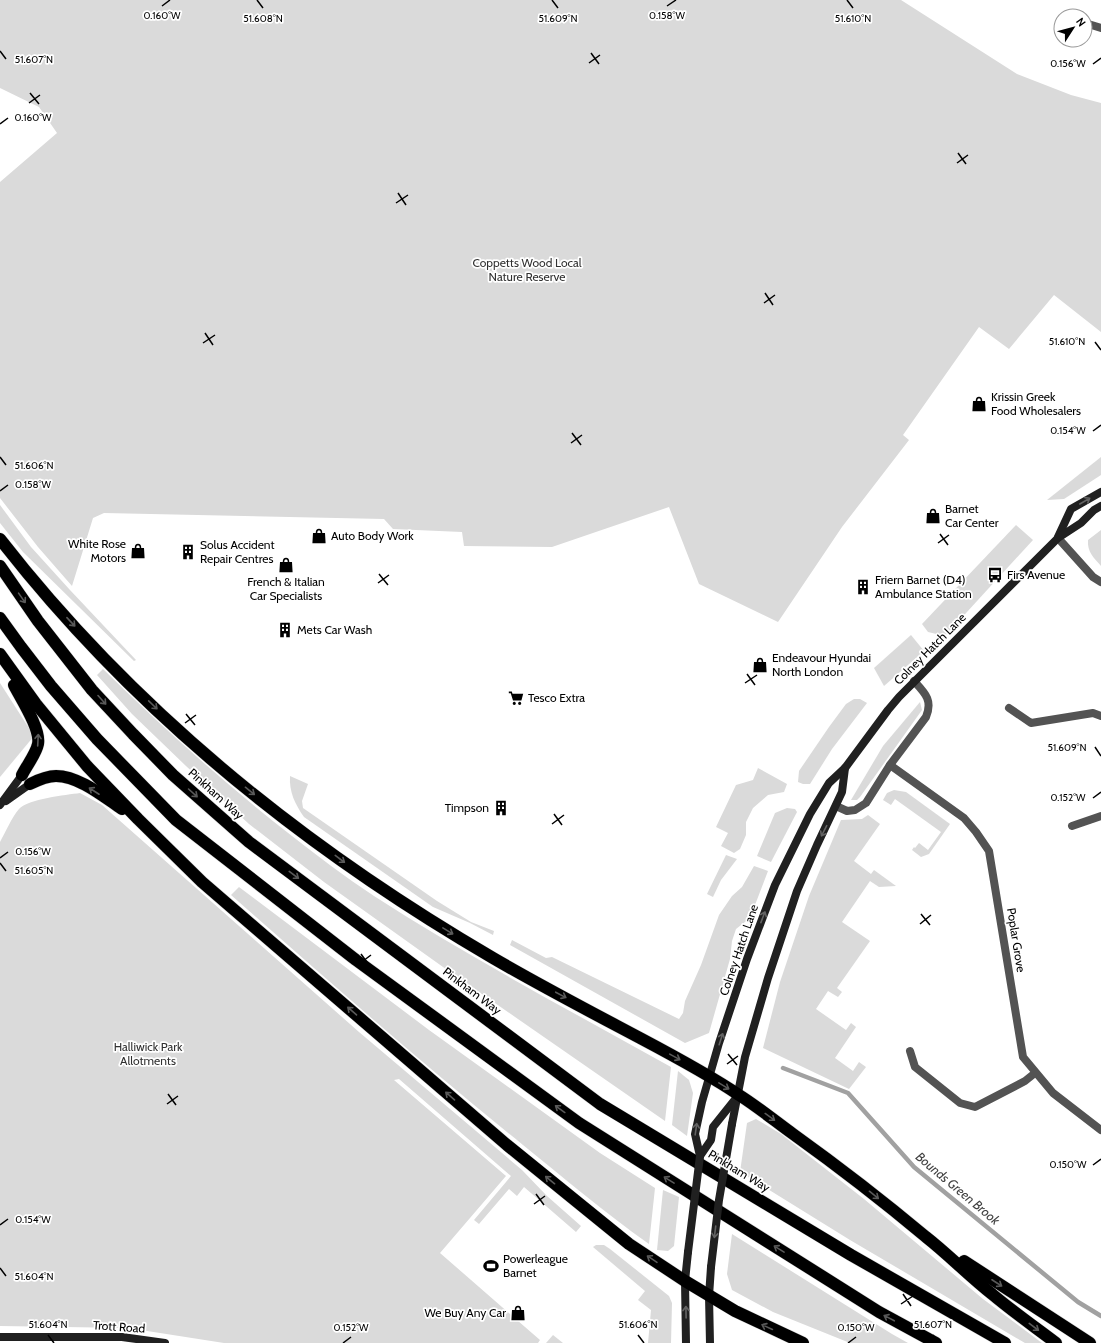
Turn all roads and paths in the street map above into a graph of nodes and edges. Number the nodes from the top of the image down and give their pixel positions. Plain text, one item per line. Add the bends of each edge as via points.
1 (1101, 492) edge
2 (1101, 506) edge
3 (1058, 538) junction
4 (0, 539) edge
5 (0, 566) edge
6 (1101, 582) edge
7 (0, 618) edge
8 (0, 654) edge
9 (0, 657) edge
10 (914, 681) junction
11 (1009, 708) dead end
12 (1101, 716) edge
13 (890, 765) junction
14 (845, 768) junction
15 (26, 779) junction
16 (0, 805) edge
17 (836, 806) junction
18 (1101, 816) edge
19 (138, 819) junction
20 (1072, 826) dead end
21 (910, 1051) dead end
22 (1035, 1073) junction
23 (709, 1077) junction
24 (738, 1094) junction
25 (1101, 1130) edge
26 (700, 1156) junction
27 (929, 1239) junction
28 (685, 1281) junction
29 (709, 1296) junction
30 (0, 1337) edge
31 (165, 1343) edge
32 (686, 1343) edge
33 (710, 1343) edge
34 (803, 1343) edge
35 (936, 1343) edge
36 (1005, 1343) edge
37 (1056, 1343) edge
38 (1090, 1343) edge

3 -> 1 main road, Colney Hatch Lane via 1071,509
2 - 3 main road, Colney Hatch Lane
3 - 6 street
3 - 10 main road, Colney Hatch Lane
4 -> 23 highway via 46,595 114,668 198,748 297,828 362,876 414,910 510,968
5 -> 36 highway, Pinkham Way via 38,622 92,690 173,775 249,842 600,1104 844,1251
35 -> 7 highway via 879,1312 579,1123 356,960 176,820 97,739 51,686
8 - 19 highway via 87,766
15 -> 9 highway via 38,744 38,732
10 - 13 street via 927,697 929,710
10 - 14 main road, Colney Hatch Lane via 888,710
11 - 12 street via 1032,723 1092,713
13 - 17 street via 866,803 855,810 847,811
13 - 22 street, Poplar Grove via 964,818 989,851 1023,1057
14 - 17 main road, Colney Hatch Lane via 842,792
23 -> 14 main road, Colney Hatch Lane via 747,959 775,885 810,814 829,783
15 - 16 main road
15 - 16 main road
19 -> 15 highway via 74,779 56,776
17 -> 24 main road, Colney Hatch Lane via 797,890 746,1052
18 - 20 street
28 -> 19 highway via 629,1244 507,1145 202,882
21 - 22 street via 914,1067 960,1103 975,1107 1025,1081
22 - 25 street, Poplar Grove via 1053,1093
23 -> 24 highway
26 -> 23 main road, Colney Hatch Lane via 695,1134
24 - 26 main road, Colney Hatch Lane via 713,1127 711,1140
24 -> 27 highway via 857,1181
24 -> 29 main road, Colney Hatch Lane, bridge via 719,1200
26 - 28 main road, Colney Hatch Lane, bridge
27 -> 37 highway via 992,1295
27 -> 38 highway
28 - 29 highway
32 -> 28 main road, Colney Hatch Lane
29 - 33 main road, Colney Hatch Lane
34 -> 29 highway
30 - 31 main road, Trott Road via 122,1337

